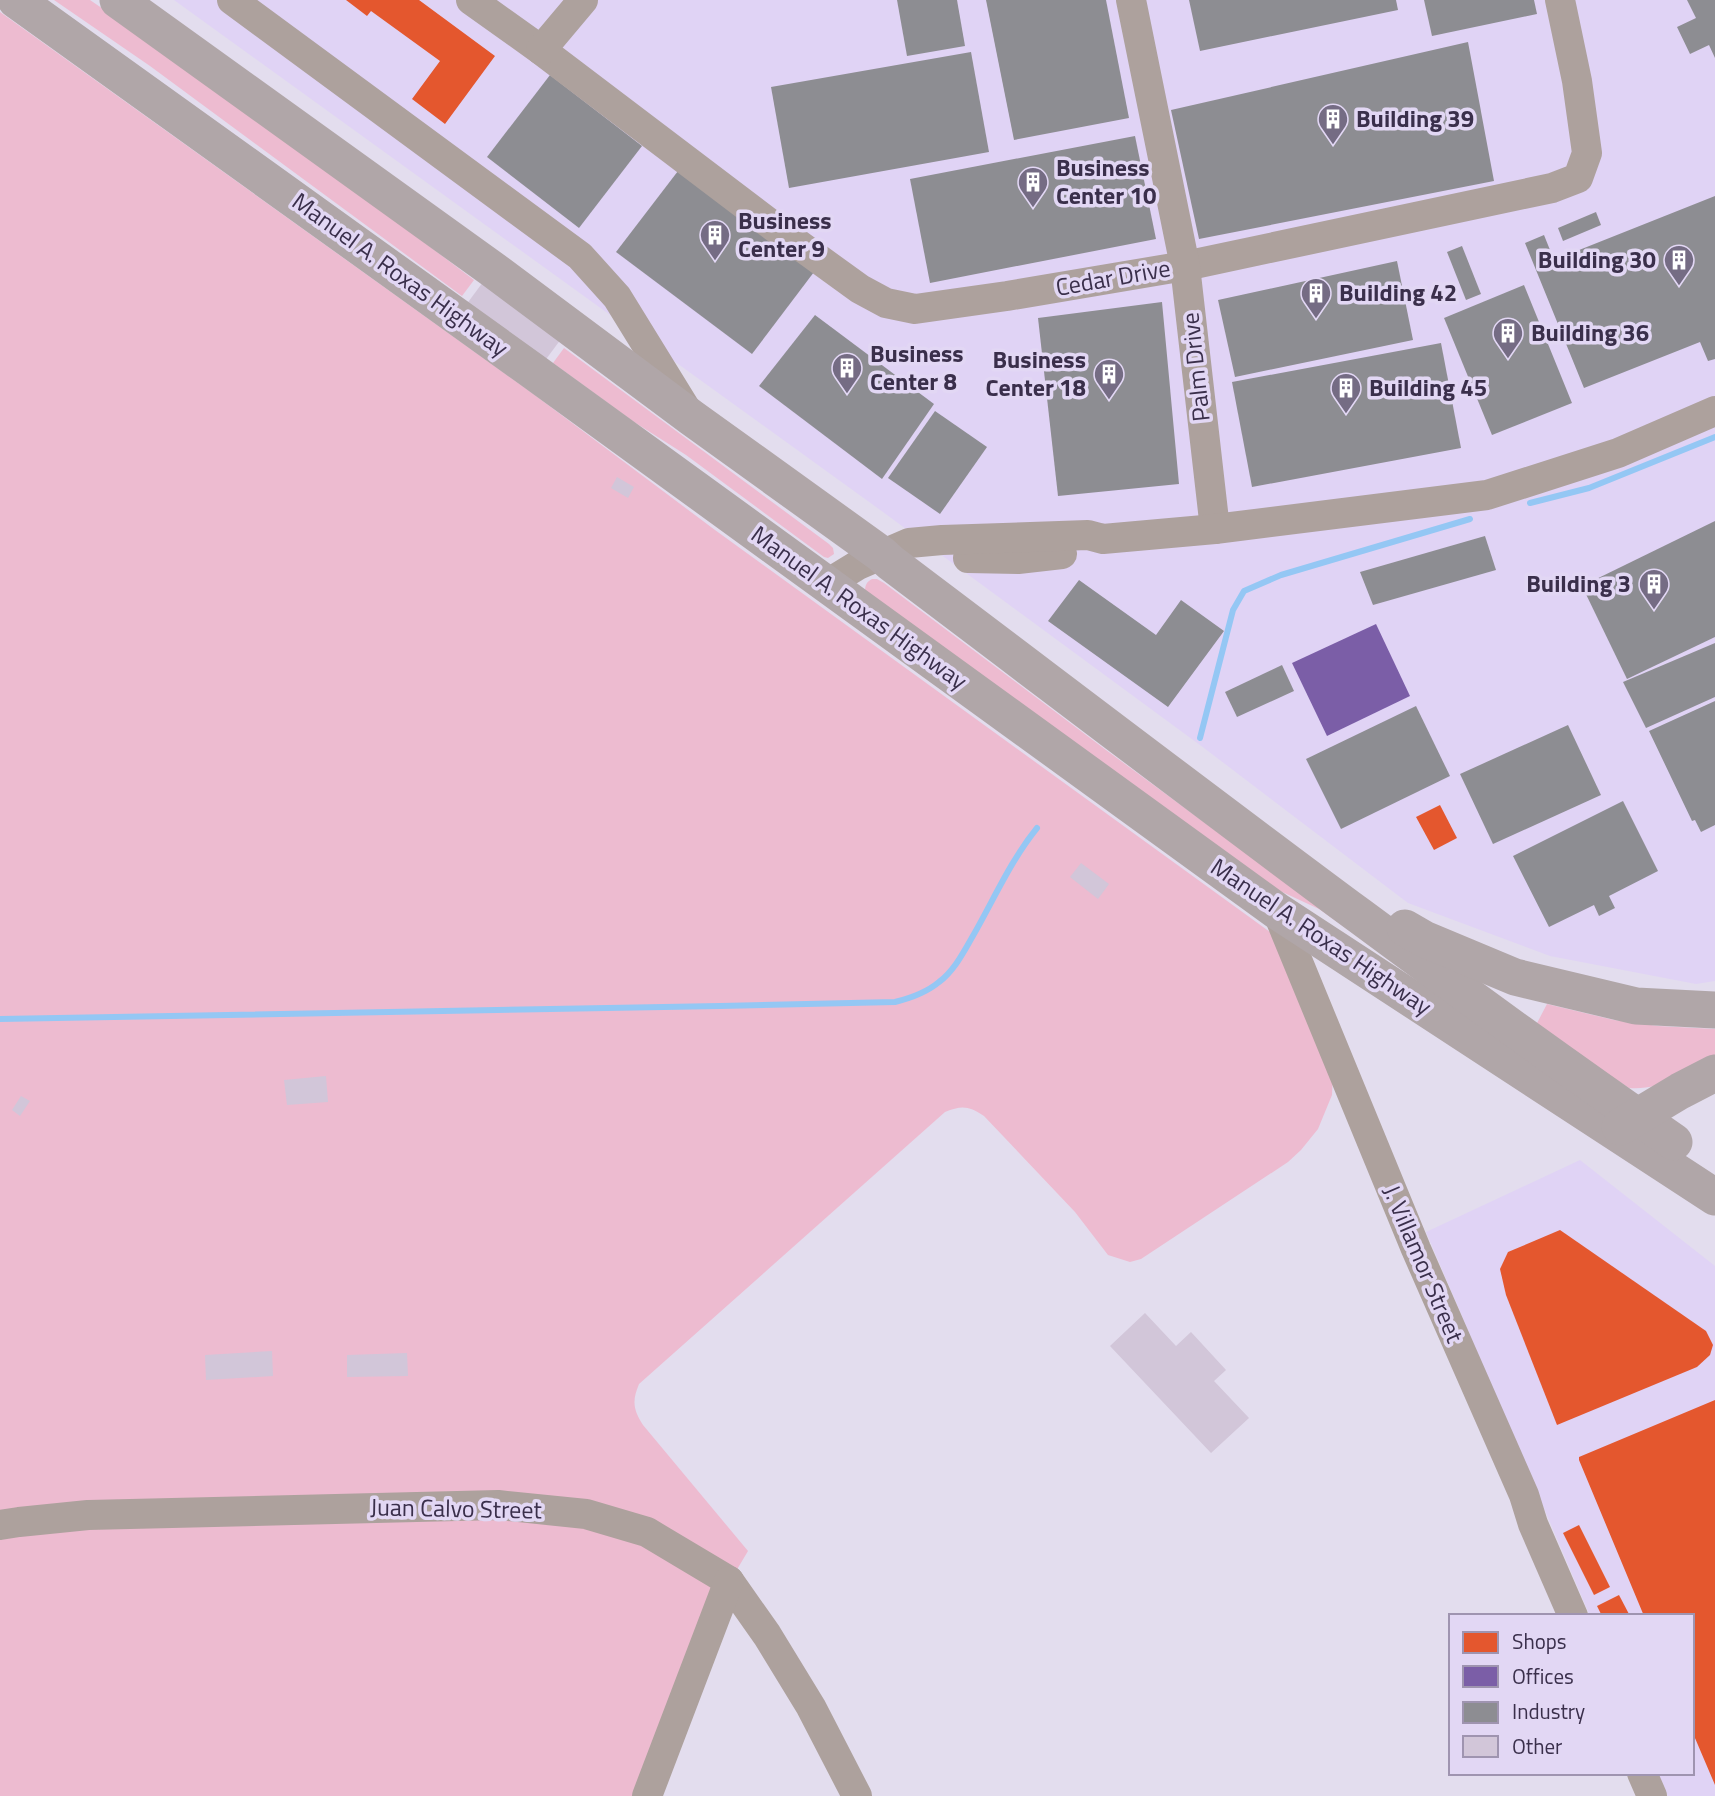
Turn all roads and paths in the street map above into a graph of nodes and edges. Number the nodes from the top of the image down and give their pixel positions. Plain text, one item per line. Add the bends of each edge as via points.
1 (16, 0) edge
2 (118, 0) edge
3 (232, 0) edge
4 (471, 0) edge
5 (583, 0) edge
6 (1131, 0) edge
7 (1560, 0) edge
8 (541, 50) junction
9 (1185, 266) junction
10 (1715, 411) edge
11 (692, 418) junction
12 (1214, 529) junction
13 (895, 549) junction
14 (827, 584) junction
15 (1284, 859) junction
16 (1277, 911) junction
17 (1715, 1010) edge
18 (1715, 1073) edge
19 (1625, 1124) junction
20 (1715, 1170) edge
21 (1715, 1197) edge
22 (0, 1525) edge
23 (729, 1581) junction
24 (1572, 1614) edge
25 (1643, 1775) edge
26 (648, 1796) edge
27 (858, 1796) edge
28 (1652, 1796) edge

1 - 14 main road, Manuel A. Roxas Highway
2 - 11 main road, Manuel A. Roxas Highway
3 - 11 street via 580,256 617,297
4 - 8 street, Cedar Drive
5 - 8 street
6 - 9 street, Palm Drive
7 - 9 street, Cedar Drive via 1587,153 1578,178 1552,188
8 - 9 street, Cedar Drive via 773,226 860,289 887,303 915,309
9 - 12 street, Palm Drive
10 - 12 street via 1618,453 1487,495
11 - 13 main road, Manuel A. Roxas Highway
12 - 13 street via 1104,539 1088,551 1018,559
13 - 14 street
13 - 15 main road, Manuel A. Roxas Highway via 891,563
14 - 16 main road, Manuel A. Roxas Highway
15 - 17 main road via 1424,939 1515,977 1636,1006
15 - 19 main road, Manuel A. Roxas Highway via 1522,1035
16 - 19 main road, Manuel A. Roxas Highway
16 - 24 street, J. Villamor Street
18 - 19 main road
19 - 20 main road, Manuel A. Roxas Highway
19 - 21 main road, Manuel A. Roxas Highway
22 - 23 street, Juan Calvo Street via 88,1515 498,1505 586,1514 647,1532
23 - 26 street
23 - 27 street, Juan Calvo Street via 811,1707
25 - 28 street

